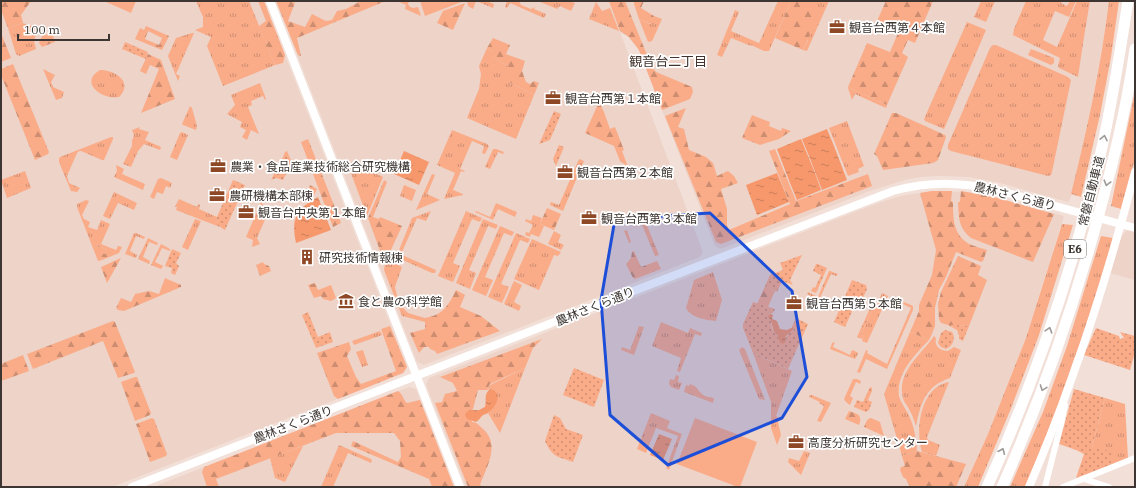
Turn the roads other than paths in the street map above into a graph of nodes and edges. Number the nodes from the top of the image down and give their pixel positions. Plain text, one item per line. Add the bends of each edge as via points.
1 (270, 1) edge
2 (1128, 1) edge
3 (1135, 49) edge
4 (1135, 172) edge
5 (1119, 224) junction
6 (1135, 228) edge
7 (417, 376) junction
8 (1066, 396) junction
9 (1135, 458) edge
10 (1084, 479) junction
11 (132, 487) edge
12 (460, 487) edge
13 (987, 487) edge
14 (1002, 487) edge
15 (1029, 487) edge
16 (1045, 487) edge
17 (1063, 487) edge
18 (1109, 487) edge

1 - 7 street
13 -> 2 highway, 常磐自動車道 / E6 via 1046,340 1083,224 1111,107
3 -> 14 highway, 常磐自動車道 / E6 via 1114,157 1080,283 1060,343
4 - 5 street
5 - 6 street, 農林さくら通り
5 - 7 street, 農林さくら通り via 997,190 946,183 912,186 893,191
5 - 8 street via 1095,314
7 - 11 street, 農林さくら通り
7 - 12 street
8 - 15 street
8 - 16 street
9 - 10 street
10 - 17 street
10 - 18 street

